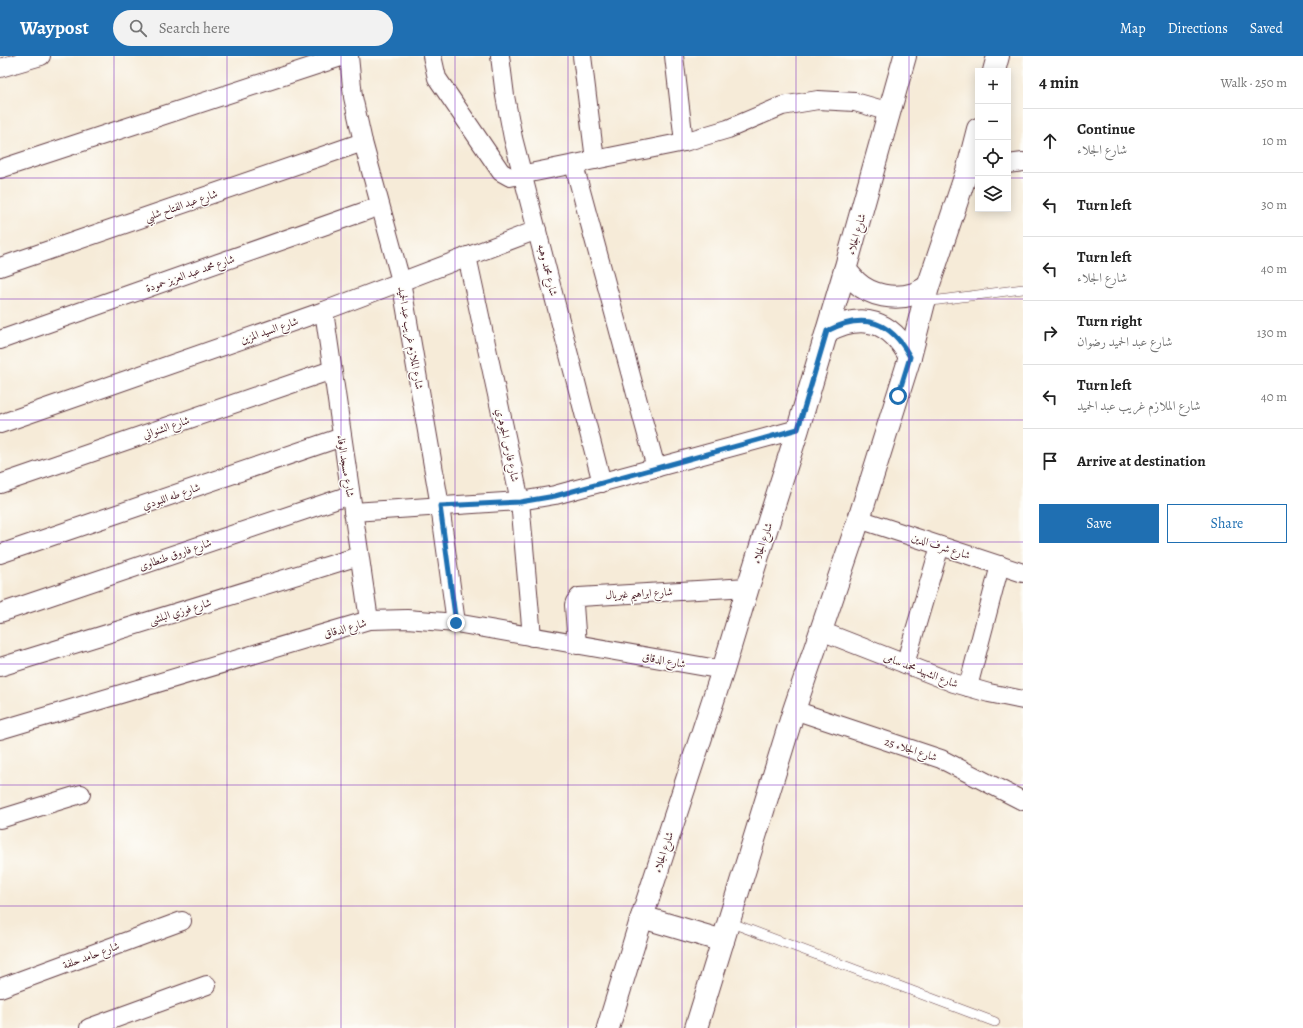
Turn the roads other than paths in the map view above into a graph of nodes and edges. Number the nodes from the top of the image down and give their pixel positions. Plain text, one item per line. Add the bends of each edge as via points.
1 (41, 56) edge
2 (344, 56) edge
3 (349, 56) edge
4 (432, 56) edge
5 (500, 56) edge
6 (582, 56) edge
7 (674, 56) edge
8 (905, 56) edge
9 (998, 56) edge
10 (0, 68) edge
11 (995, 68) edge
12 (890, 112) junction
13 (977, 140) edge
14 (363, 142) junction
15 (684, 142) junction
16 (595, 160) junction
17 (1023, 162) edge
18 (574, 164) junction
19 (1011, 164) edge
20 (973, 168) edge
21 (0, 169) edge
22 (522, 175) junction
23 (380, 206) junction
24 (537, 230) junction
25 (467, 256) junction
26 (0, 267) edge
27 (845, 270) junction
28 (401, 281) junction
29 (1023, 289) edge
30 (926, 294) junction
31 (324, 311) junction
32 (827, 331) junction
33 (0, 340) edge
34 (910, 357) junction
35 (332, 370) junction
36 (0, 424) edge
37 (798, 429) junction
38 (342, 437) junction
39 (656, 468) junction
40 (602, 483) junction
41 (0, 484) edge
42 (350, 495) junction
43 (520, 502) junction
44 (440, 506) junction
45 (353, 512) junction
46 (859, 519) junction
47 (940, 546) junction
48 (0, 554) edge
49 (359, 556) junction
50 (1000, 565) junction
51 (1023, 573) edge
52 (748, 587) junction
53 (0, 613) edge
54 (369, 620) junction
55 (456, 623) junction
56 (821, 631) junction
57 (532, 637) junction
58 (577, 645) junction
59 (905, 664) junction
60 (0, 667) edge
61 (723, 670) junction
62 (968, 687) junction
63 (1023, 700) edge
64 (794, 710) junction
65 (0, 730) edge
66 (81, 794) dead end
67 (1023, 800) edge
68 (0, 819) edge
69 (642, 917) junction
70 (182, 921) dead end
71 (726, 932) junction
72 (207, 985) dead end
73 (0, 988) edge
74 (995, 1022) dead end
75 (89, 1028) edge
76 (608, 1028) edge
77 (696, 1028) edge

1 - 10 street
2 - 21 street
3 - 14 street, شارع الملازم غريب عبد الحميد via 353,97
4 - 22 street via 437,78 501,172 510,177
5 - 22 street, شارع محمد وهبه via 505,96
6 - 16 street
7 - 15 street
8 - 12 main road, شارع الجلاء
9 - 11 main road
12 - 15 street via 855,102 818,100 782,106 728,129
12 - 27 main road, شارع الجلاء
13 - 20 main road
14 - 23 street, شارع الملازم غريب عبد الحميد
14 - 26 street, شارع عبد الفتاح شلبي
15 - 16 street
16 - 18 street
17 - 19 street
18 - 22 street
18 - 39 street
20 - 30 main road
22 - 24 street, شارع محمد وهبه
23 - 28 street, شارع الملازم غريب عبد الحميد
23 - 33 street, شارع محمد عبد العزيز حمودة
24 - 25 street, شارع السيد المزين
24 - 40 street, شارع محمد وهبه
25 - 28 street, شارع السيد المزين
25 - 43 street, شارع فارس الجوهري
27 - 30 main road via 868,291 883,296
27 - 32 main road, شارع الجلاء
28 - 31 street, شارع السيد المزين
28 - 44 street, شارع الملازم غريب عبد الحميد
29 - 30 lane
30 - 34 main road
31 - 35 street, شارع مسجد الوفاء
31 - 36 street, شارع السيد المزين
32 - 34 main road via 840,324 854,321 882,326 894,334
32 - 37 main road, شارع الجلاء
34 - 46 main road
35 - 38 street, شارع مسجد الوفاء
35 - 41 street, شارع الشنواني
37 - 39 street
37 - 52 main road, شارع الجلاء
38 - 42 street, شارع مسجد الوفاء
38 - 48 street, شارع طه اللبودي
39 - 40 street
40 - 43 street via 555,496
42 - 45 street, شارع مسجد الوفاء
42 - 53 street, شارع فاروق طنطاوى
43 - 44 street
43 - 57 street, شارع فارس الجوهري
44 - 45 street
44 - 55 street, شارع الملازم غريب عبد الحميد
45 - 49 street, شارع مسجد الوفاء
46 - 47 street, شارع شرف الدين
46 - 56 main road
47 - 50 street, شارع شرف الدين
47 - 59 street
49 - 54 street, شارع مسجد الوفاء
49 - 60 street, شارع فوزي البلشى
50 - 51 street, شارع شرف الدين
50 - 62 street
52 - 58 street, شارع ابراهيم غبريال via 579,598 574,605
52 - 61 main road, شارع الجلاء
54 - 55 street, شارع الدقاق via 407,619
54 - 65 street, شارع الدقاق
55 - 57 street, شارع الدقاق
56 - 59 street, شارع الشهيد محمد سامى
56 - 64 main road
57 - 58 street, شارع الدقاق
58 - 61 street, شارع الدقاق
59 - 62 street, شارع الشهيد محمد سامى
61 - 69 main road, شارع الجلاء
62 - 63 street, شارع الشهيد محمد سامى
64 - 67 street, شارع الجلاء 25 via 941,759
64 - 71 main road
66 - 68 street
69 - 71 main road
69 - 76 main road, شارع الجلاء
70 - 73 street, شارع حامد حلفة
71 - 74 lane
71 - 77 main road
72 - 75 street

